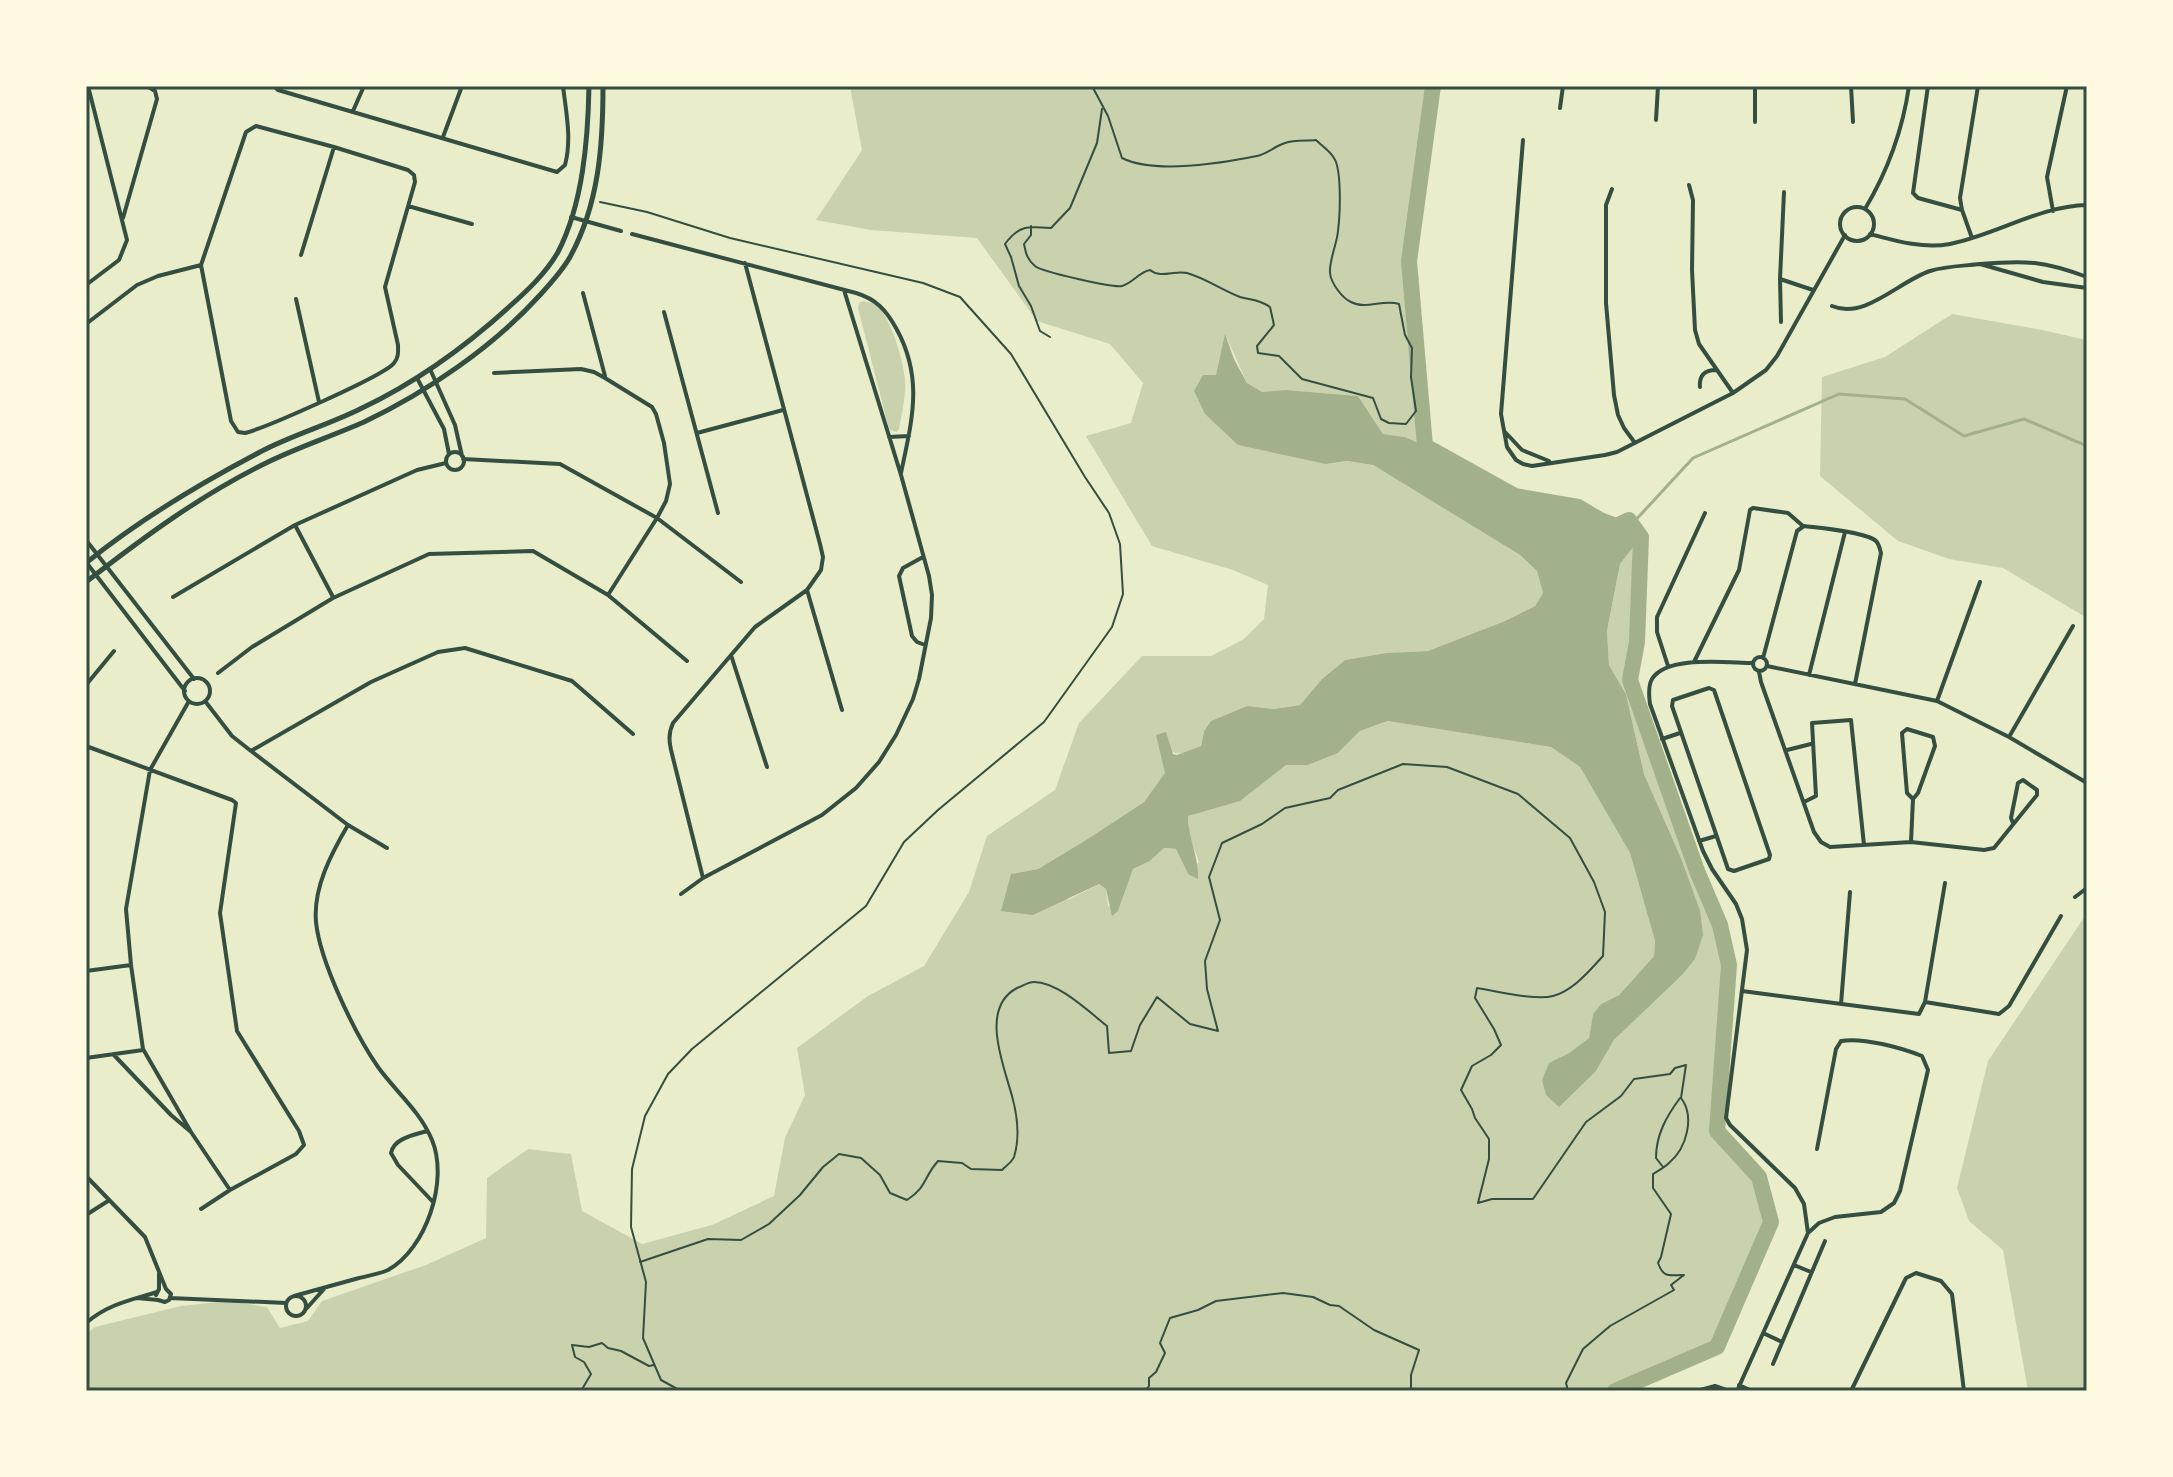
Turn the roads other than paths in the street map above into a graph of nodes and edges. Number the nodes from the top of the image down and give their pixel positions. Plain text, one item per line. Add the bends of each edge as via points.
1 (88, 86) edge
2 (147, 86) edge
3 (274, 86) edge
4 (364, 86) edge
5 (462, 86) edge
6 (563, 86) edge
7 (589, 86) edge
8 (603, 86) edge
9 (1563, 86) edge
10 (1658, 86) edge
11 (1755, 86) edge
12 (1851, 86) edge
13 (1909, 86) edge
14 (1928, 86) edge
15 (1978, 86) edge
16 (2067, 86) edge
17 (1560, 108) dead end
18 (353, 111) junction
19 (1656, 120) dead end
20 (1755, 122) dead end
21 (1853, 122) dead end
22 (443, 137) junction
23 (1523, 140) dead end
24 (334, 147) junction
25 (1689, 185) dead end
26 (1612, 189) dead end
27 (1784, 192) dead end
28 (2087, 205) edge
29 (408, 206) junction
30 (1865, 209) junction
31 (1962, 210) junction
32 (2053, 211) junction
33 (571, 217) junction
34 (123, 220) junction
35 (586, 221) junction
36 (472, 224) dead end
37 (621, 231) dead end
38 (632, 234) dead end
39 (1870, 234) junction
40 (1845, 235) junction
41 (1972, 238) junction
42 (301, 255) dead end
43 (745, 263) junction
44 (1980, 264) junction
45 (201, 265) junction
46 (2087, 277) edge
47 (1780, 279) junction
48 (86, 285) edge
49 (2087, 288) edge
50 (844, 290) junction
51 (1813, 290) junction
52 (583, 293) dead end
53 (296, 299) dead end
54 (1832, 306) dead end
55 (664, 312) dead end
56 (1781, 322) dead end
57 (86, 324) edge
58 (430, 369) junction
59 (1716, 370) junction
60 (494, 373) dead end
61 (417, 378) junction
62 (605, 378) junction
63 (435, 381) junction
64 (1700, 387) dead end
65 (423, 388) junction
66 (1733, 393) junction
67 (319, 402) junction
68 (783, 410) junction
69 (697, 433) junction
70 (909, 436) junction
71 (889, 437) junction
72 (1507, 438) junction
73 (1635, 443) junction
74 (449, 454) junction
75 (463, 457) junction
76 (1552, 462) junction
77 (446, 463) junction
78 (901, 475) junction
79 (718, 513) dead end
80 (1705, 513) dead end
81 (657, 518) junction
82 (295, 525) junction
83 (1804, 526) junction
84 (1845, 532) junction
85 (86, 540) edge
86 (97, 554) junction
87 (924, 557) junction
88 (87, 564) edge
89 (106, 566) junction
90 (96, 574) junction
91 (86, 582) edge
92 (741, 582) dead end
93 (1980, 582) dead end
94 (807, 590) junction
95 (608, 595) junction
96 (173, 597) dead end
97 (333, 598) junction
98 (2073, 626) dead end
99 (925, 645) junction
100 (114, 651) dead end
101 (731, 654) junction
102 (1763, 658) junction
103 (687, 661) dead end
104 (1694, 662) junction
105 (1753, 663) junction
106 (1668, 666) junction
107 (1767, 666) junction
108 (1759, 672) junction
109 (218, 673) dead end
110 (1809, 675) junction
111 (194, 679) junction
112 (1855, 684) junction
113 (86, 685) edge
114 (185, 691) junction
115 (189, 701) junction
116 (205, 701) junction
117 (1937, 701) junction
118 (842, 710) dead end
119 (1680, 733) junction
120 (633, 734) dead end
121 (2009, 737) junction
122 (1662, 739) junction
123 (1812, 744) junction
124 (86, 746) edge
125 (1787, 750) junction
126 (251, 751) junction
127 (767, 767) dead end
128 (150, 770) junction
129 (2087, 782) edge
130 (1913, 799) junction
131 (1804, 802) junction
132 (2013, 823) junction
133 (348, 825) junction
134 (1716, 836) junction
135 (1699, 841) junction
136 (1911, 842) junction
137 (1864, 845) junction
138 (387, 848) dead end
139 (703, 878) junction
140 (1945, 883) dead end
141 (2087, 888) edge
142 (1850, 892) dead end
143 (681, 894) dead end
144 (2075, 897) dead end
145 (2061, 916) dead end
146 (131, 965) junction
147 (86, 971) edge
148 (1742, 991) junction
149 (1925, 1002) junction
150 (1841, 1004) junction
151 (143, 1049) junction
152 (113, 1054) junction
153 (86, 1058) edge
154 (427, 1131) junction
155 (191, 1132) junction
156 (1817, 1149) dead end
157 (86, 1176) edge
158 (230, 1190) junction
159 (108, 1201) junction
160 (434, 1203) junction
161 (201, 1209) dead end
162 (86, 1215) edge
163 (1808, 1233) junction
164 (1825, 1241) dead end
165 (1794, 1265) junction
166 (159, 1270) junction
167 (1811, 1272) junction
168 (326, 1287) junction
169 (166, 1289) junction
170 (158, 1291) junction
171 (294, 1296) junction
172 (137, 1298) junction
173 (170, 1298) junction
174 (158, 1300) junction
175 (286, 1303) junction
176 (304, 1312) junction
177 (86, 1323) edge
178 (1763, 1333) junction
179 (1782, 1342) junction
180 (1773, 1364) dead end
181 (1738, 1388) edge
182 (1697, 1391) edge
183 (1729, 1391) edge
184 (1752, 1391) edge
185 (1851, 1391) edge
186 (1964, 1391) edge

1 - 34 street
2 - 34 street via 157,99
3 - 18 street
4 - 18 street
5 - 22 street
6 - 22 street via 567,159 557,172
7 - 33 main road via 584,164
8 - 35 main road via 600,168
9 - 17 street
10 - 19 street
11 - 20 street
12 - 21 street
13 - 30 street via 1894,148
14 - 31 street via 1913,193
15 - 31 street
16 - 32 street via 2047,177
18 - 22 street
23 - 72 street via 1502,392
24 - 29 street via 408,170 415,182
24 - 42 street
24 - 45 street via 250,128
25 - 59 street via 1695,330
26 - 73 street via 1606,205 1606,303 1612,380 1618,415
27 - 47 street
28 - 32 street
29 - 36 street
29 - 67 street via 385,287 398,345 396,361
30 - 39 street via 1873,220
30 - 40 street via 1843,213 1840,227
31 - 41 street
32 - 41 street
33 - 35 street
33 - 58 main road via 543,274 484,331
34 - 48 street via 127,240 119,260
35 - 37 street
35 - 63 main road via 570,257 525,311 492,342
38 - 43 street
39 - 40 street via 1858,241
39 - 41 street via 1922,245
40 - 51 street
43 - 50 street
43 - 68 street
44 - 46 street via 2031,261
44 - 49 street
44 - 54 street via 1929,272 1863,307
45 - 57 street via 137,285
45 - 67 street via 231,421 238,432 253,431
47 - 51 street
47 - 56 street
50 - 70 street via 878,302 901,337 914,380
50 - 71 street
51 - 66 street via 1777,356
52 - 62 street
53 - 67 street
55 - 69 street
58 - 61 main road
58 - 63 street
59 - 64 street via 1702,374
59 - 66 street
60 - 62 street via 581,369
61 - 65 street
61 - 86 main road via 202,483
62 - 81 street via 656,414 670,484
63 - 65 main road
63 - 75 street
65 - 74 street via 444,429
65 - 89 main road via 364,422 209,494
66 - 73 street
68 - 69 street
68 - 94 street via 823,557
69 - 79 street
70 - 71 street
70 - 78 street
71 - 78 street
72 - 76 street
72 - 76 street via 1510,453 1523,464
73 - 76 street via 1605,455
74 - 75 street
74 - 77 street
75 - 77 street via 457,470
75 - 81 street via 557,463
77 - 82 street via 417,470
78 - 87 street
80 - 106 street via 1657,617
81 - 92 street
81 - 95 street
82 - 96 street
82 - 97 street
83 - 84 street
83 - 102 street via 1797,531
83 - 104 street via 1788,513 1750,510 1739,570
84 - 110 street
84 - 112 street via 1870,538 1881,553
85 - 86 street
86 - 88 main road
86 - 89 street
87 - 99 street via 932,595
87 - 99 street via 899,576 912,636
88 - 90 street
89 - 90 main road
89 - 111 street
90 - 91 main road
90 - 114 street
93 - 117 street
94 - 101 street via 762,620
94 - 118 street
95 - 97 street via 533,551 429,554
95 - 103 street
97 - 109 street
98 - 121 street
99 - 139 street via 906,717 856,788 802,827
100 - 113 street
101 - 127 street
101 - 139 street via 670,729
102 - 105 street
102 - 107 street
104 - 105 street
104 - 106 street
105 - 108 street
106 - 122 street via 1652,678 1649,690
107 - 108 street
107 - 110 street
108 - 125 street
110 - 112 street
111 - 114 street
111 - 116 street via 209,685
112 - 117 street
114 - 115 street
115 - 116 street
115 - 128 street
116 - 126 street
117 - 121 street
119 - 122 street
119 - 134 street
119 - 134 street via 1673,700 1712,688 1770,857 1731,871
120 - 126 street via 572,681 465,648 438,652 371,682
121 - 129 street
122 - 135 street
123 - 125 street
123 - 131 street via 1816,796
123 - 137 street via 1812,723 1851,720
124 - 128 street
125 - 131 street
126 - 133 street
128 - 146 street via 126,909
128 - 158 street via 236,803 220,913 237,1031 304,1145
130 - 130 street via 1935,740 1907,729 1902,733 1907,793
130 - 136 street
131 - 137 street via 1821,842 1830,847
132 - 132 street via 2018,783 2023,780 2038,792
132 - 136 street via 1994,848 1984,850
133 - 138 street
133 - 154 street via 317,895 316,923 328,969 351,1020
134 - 135 street
135 - 148 street via 1742,919 1747,950
136 - 137 street
139 - 143 street
140 - 149 street
141 - 144 street
142 - 150 street
145 - 149 street via 2009,1006 1999,1014
146 - 147 street
146 - 151 street
148 - 150 street
148 - 163 street via 1726,1118 1795,1188 1804,1204
149 - 150 street via 1919,1014
151 - 152 street
151 - 155 street
152 - 153 street
152 - 155 street
154 - 160 street via 438,1160
154 - 160 street via 398,1142 391,1153
155 - 158 street
156 - 163 street via 1841,1041 1853,1039 1922,1056 1928,1070 1894,1203 1881,1212 1835,1217
157 - 159 street
158 - 161 street
159 - 162 street
159 - 166 street via 145,1237
160 - 168 street via 420,1235 388,1270
163 - 165 street
164 - 167 street
165 - 167 street
165 - 178 street
166 - 169 street
166 - 170 street
167 - 179 street
168 - 171 street
168 - 176 street
169 - 170 street
169 - 173 street
170 - 172 street
170 - 174 street
171 - 175 street
171 - 176 street via 303,1299
172 - 174 street
172 - 177 street via 107,1307
173 - 174 street
173 - 175 street
175 - 176 street via 293,1316
178 - 179 street
178 - 181 street
179 - 180 street
181 - 184 street
182 - 183 street via 1715,1386
185 - 186 street via 1906,1278 1916,1273 1941,1281 1952,1294

